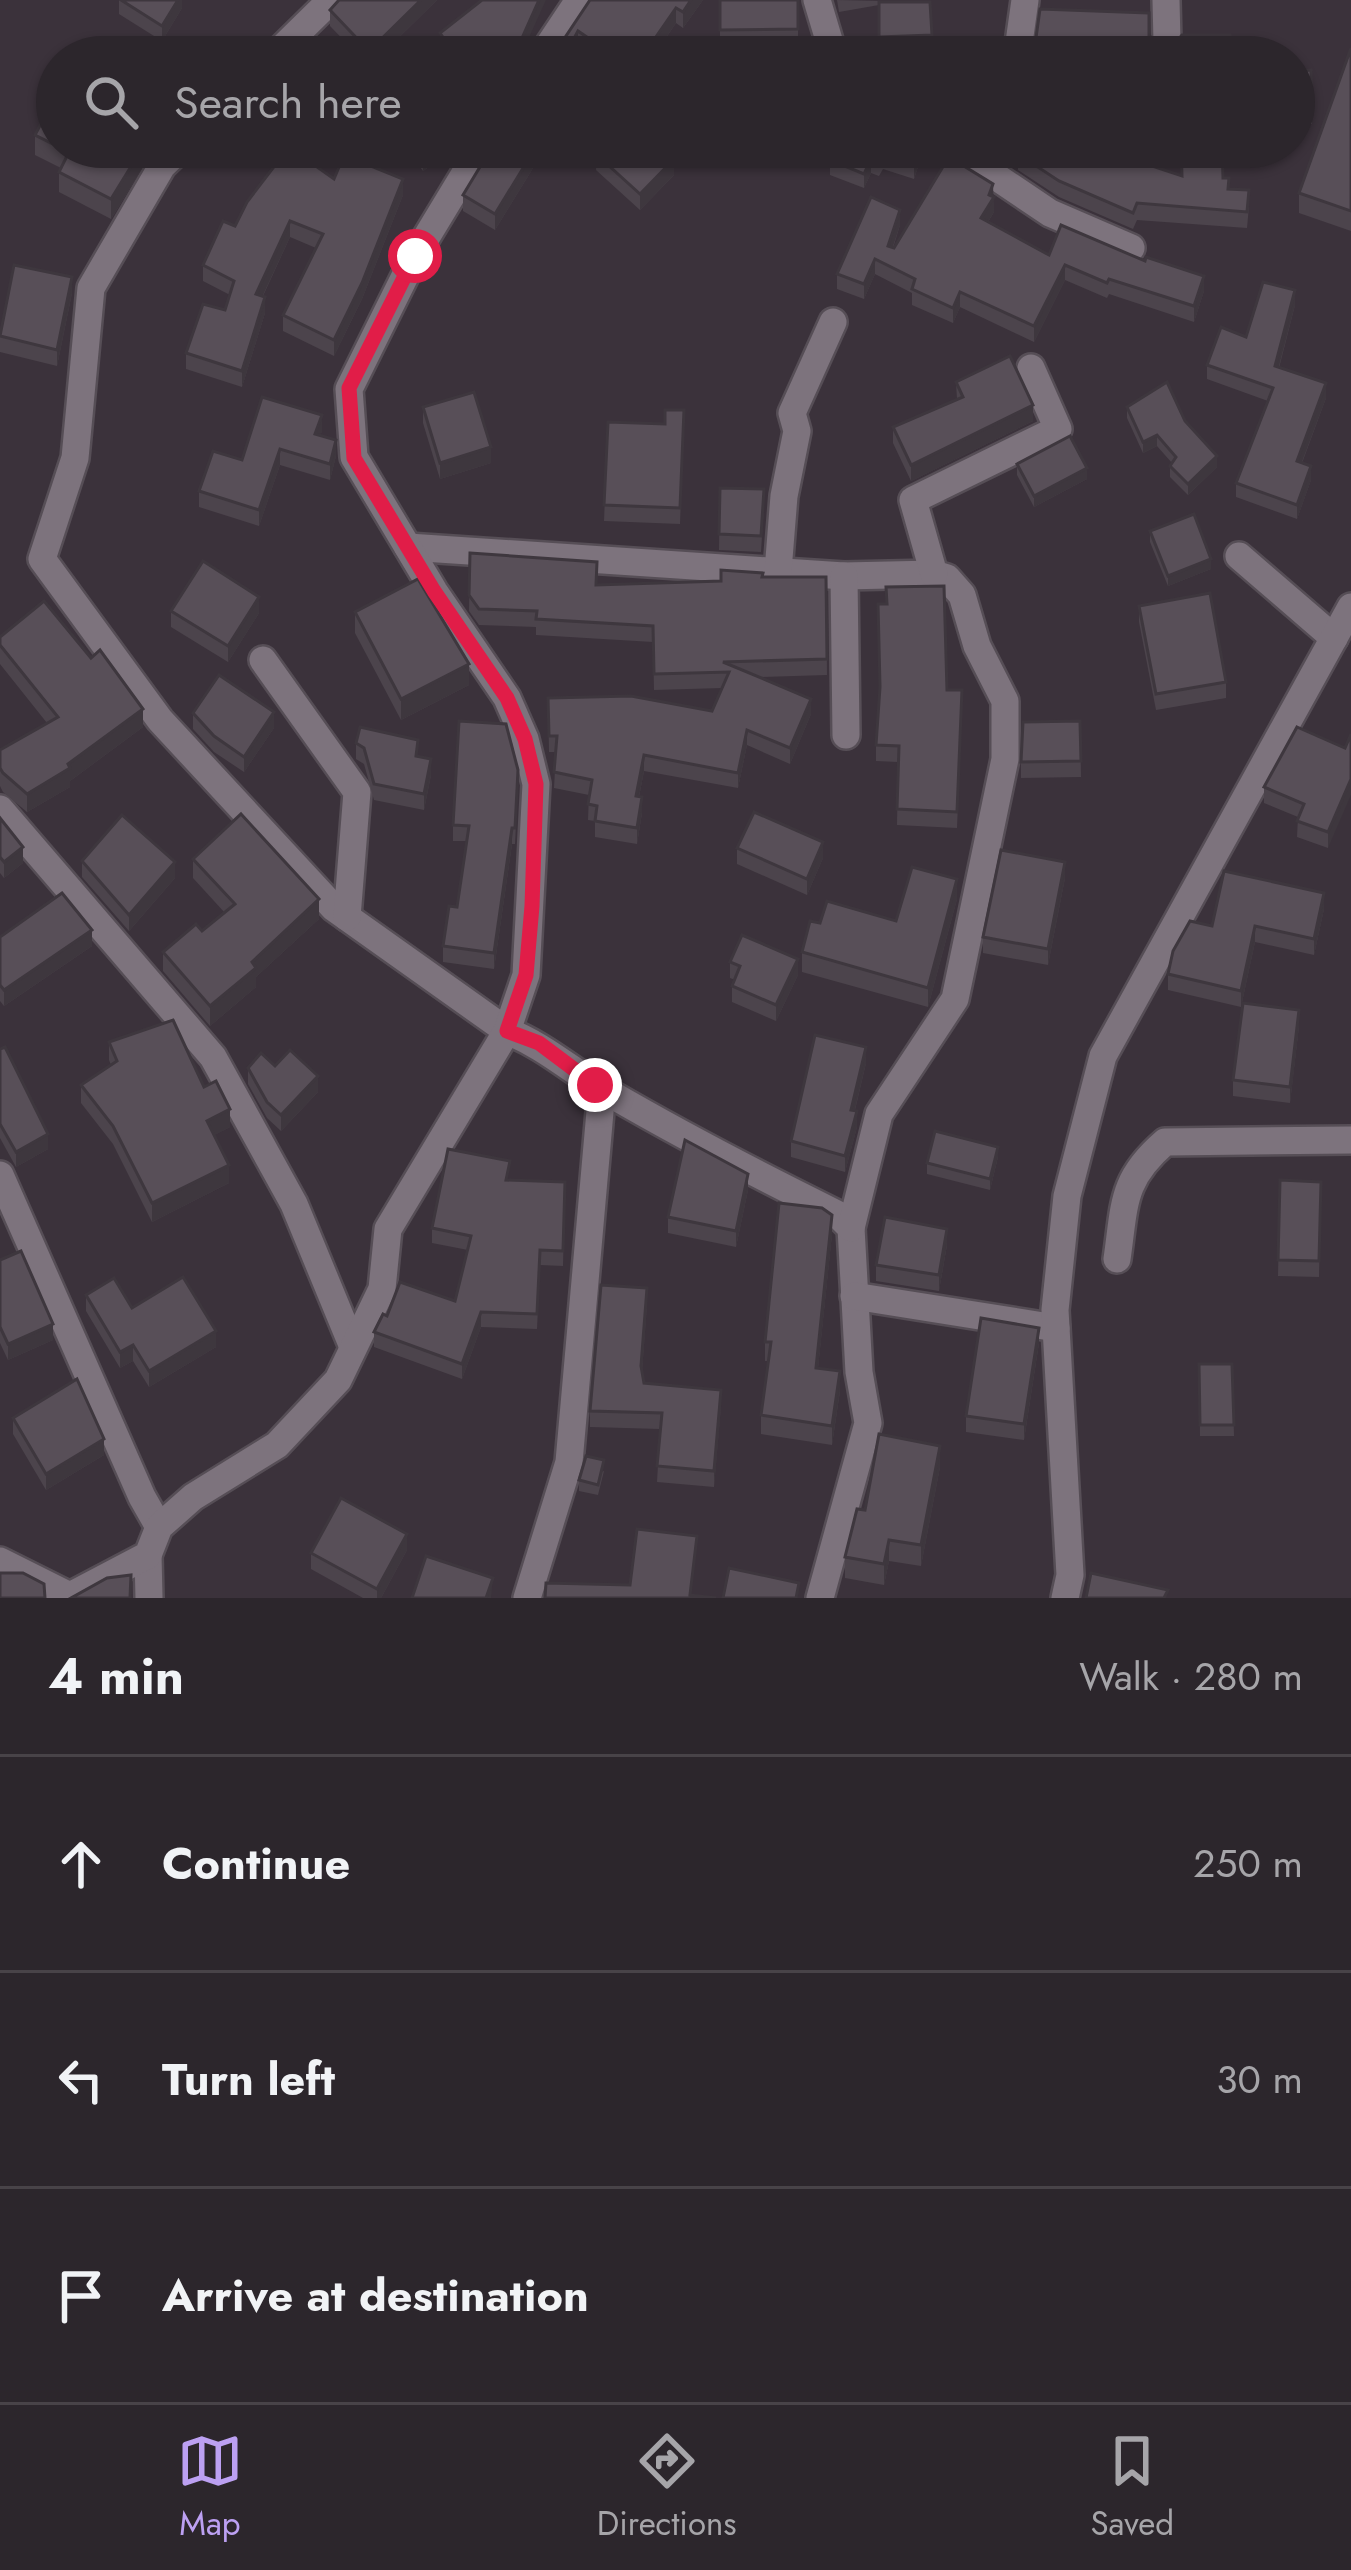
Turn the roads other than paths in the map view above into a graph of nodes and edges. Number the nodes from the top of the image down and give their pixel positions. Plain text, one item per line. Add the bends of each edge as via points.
1 (332, 0) edge
2 (579, 0) edge
3 (817, 0) edge
4 (1025, 0) edge
5 (1166, 0) edge
6 (295, 36) edge
7 (555, 36) edge
8 (828, 36) edge
9 (1020, 36) edge
10 (1167, 36) edge
11 (162, 168) edge
12 (468, 168) edge
13 (983, 168) edge
14 (1131, 248) dead end
15 (833, 322) dead end
16 (1031, 368) dead end
17 (408, 548) junction
18 (1239, 556) dead end
19 (778, 571) junction
20 (934, 574) junction
21 (844, 576) junction
22 (1351, 607) edge
23 (1334, 638) junction
24 (263, 660) dead end
25 (846, 735) dead end
26 (0, 809) edge
27 (347, 917) junction
28 (507, 1031) junction
29 (602, 1089) junction
30 (1351, 1140) edge
31 (0, 1175) edge
32 (851, 1228) junction
33 (1117, 1258) dead end
34 (854, 1296) junction
35 (1056, 1328) junction
36 (353, 1347) junction
37 (159, 1527) junction
38 (148, 1555) junction
39 (0, 1561) edge
40 (149, 1598) edge
41 (527, 1598) edge
42 (820, 1598) edge
43 (1065, 1598) edge

1 - 6 street
2 - 7 street
3 - 8 street
4 - 9 street
5 - 10 street
11 - 27 street via 91,288 75,458 42,559 160,720
12 - 17 street via 349,388 354,458
13 - 14 street via 1050,213
15 - 19 street via 792,413 797,431
16 - 20 street via 1058,429 913,500
17 - 19 street
17 - 28 street via 507,698 536,784 526,975
18 - 23 street
19 - 21 street
20 - 21 street
20 - 32 street via 962,595 1005,701 1005,759 955,999 879,1114
21 - 25 street
22 - 23 street
23 - 35 street via 1103,1056 1067,1196
24 - 27 street via 357,793
26 - 36 street via 213,1057 294,1204
27 - 28 street
28 - 29 street via 539,1043
28 - 36 street via 388,1229 382,1289
29 - 32 street
29 - 41 street via 569,1462
30 - 33 street via 1165,1142 1132,1179
31 - 37 street
32 - 34 street
34 - 35 street
34 - 42 street via 868,1423
35 - 43 street
36 - 37 street via 338,1380 277,1445
37 - 38 street
38 - 39 street via 70,1596
38 - 40 street

